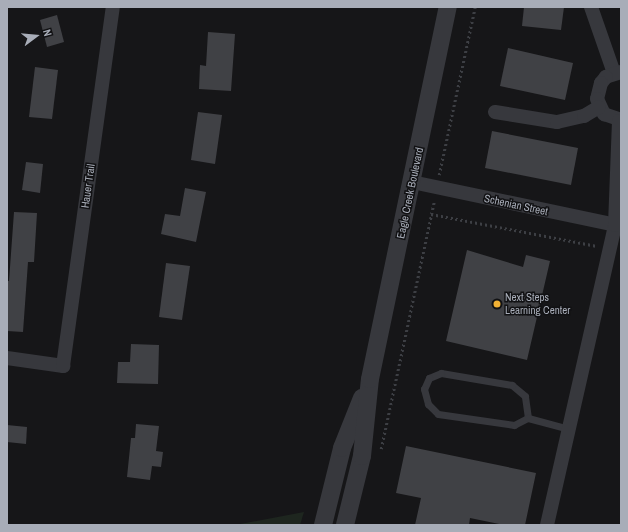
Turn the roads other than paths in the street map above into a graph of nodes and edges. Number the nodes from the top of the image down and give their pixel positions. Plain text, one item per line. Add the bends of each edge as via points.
1 (113, 7) edge
2 (448, 7) edge
3 (591, 7) edge
4 (617, 72) edge
5 (599, 107) junction
6 (495, 112) dead end
7 (620, 120) edge
8 (412, 182) junction
9 (618, 226) edge
10 (7, 358) edge
11 (370, 379) junction
12 (528, 418) junction
13 (569, 429) junction
14 (323, 525) edge
15 (345, 525) edge
16 (547, 525) edge

1 - 10 street, Hauer Trail via 63,366
2 - 8 street, Eagle Creek Boulevard
3 - 4 street
4 - 5 street via 604,80 597,90
5 - 6 street via 584,116 557,122
5 - 7 street via 611,118
7 - 9 street
8 - 9 street, Schenian Street
8 - 11 street, Eagle Creek Boulevard
9 - 13 street via 610,248
11 - 14 street, Eagle Creek Boulevard via 342,448
11 - 15 street, Eagle Creek Boulevard via 362,456
12 - 12 lane via 514,425 438,414 428,404 424,389 429,378 441,373 512,385 525,396
12 - 13 lane
13 - 16 street

